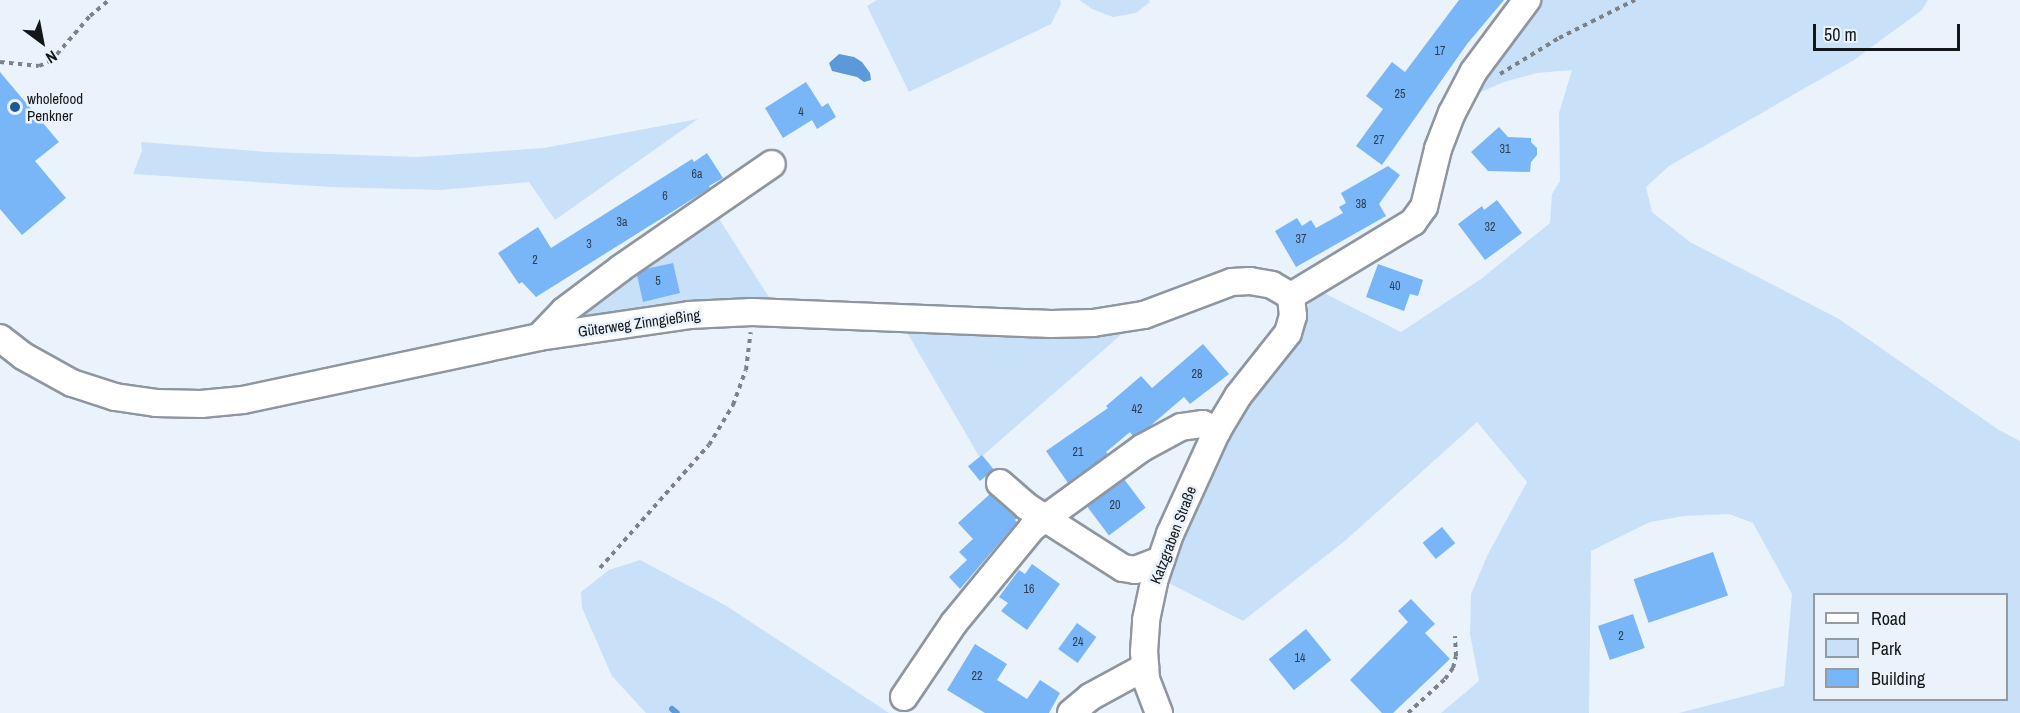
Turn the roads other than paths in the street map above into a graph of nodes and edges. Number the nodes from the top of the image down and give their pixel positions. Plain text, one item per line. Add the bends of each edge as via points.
1 (1527, 0) edge
2 (772, 164) dead end
3 (1291, 296) junction
4 (539, 337) junction
5 (0, 338) edge
6 (1217, 431) junction
7 (1000, 483) dead end
8 (1045, 519) junction
9 (1161, 560) junction
10 (1145, 667) junction
11 (904, 697) dead end
12 (1071, 713) edge
13 (1159, 713) edge

1 - 3 street via 1474,71 1452,113 1438,149 1424,207 1413,222
2 - 4 street via 621,268 564,311
3 - 4 street, Güterweg Zinngießing via 1272,285 1250,281 1232,282 1144,315 1093,323 752,312 688,315
3 - 6 street, Katzgraben Straße via 1293,316 1288,333 1238,396
4 - 5 street, Güterweg Zinngießing via 255,398 201,404 115,397 72,383
6 - 8 street via 1203,424 1181,427 1142,448
6 - 9 street, Katzgraben Straße
7 - 8 street
8 - 9 street via 1124,568 1135,570
8 - 11 street via 1032,528 991,575
9 - 10 street, Katzgraben Straße via 1146,620
10 - 12 street via 1090,697
10 - 13 street, Katzgraben Straße

